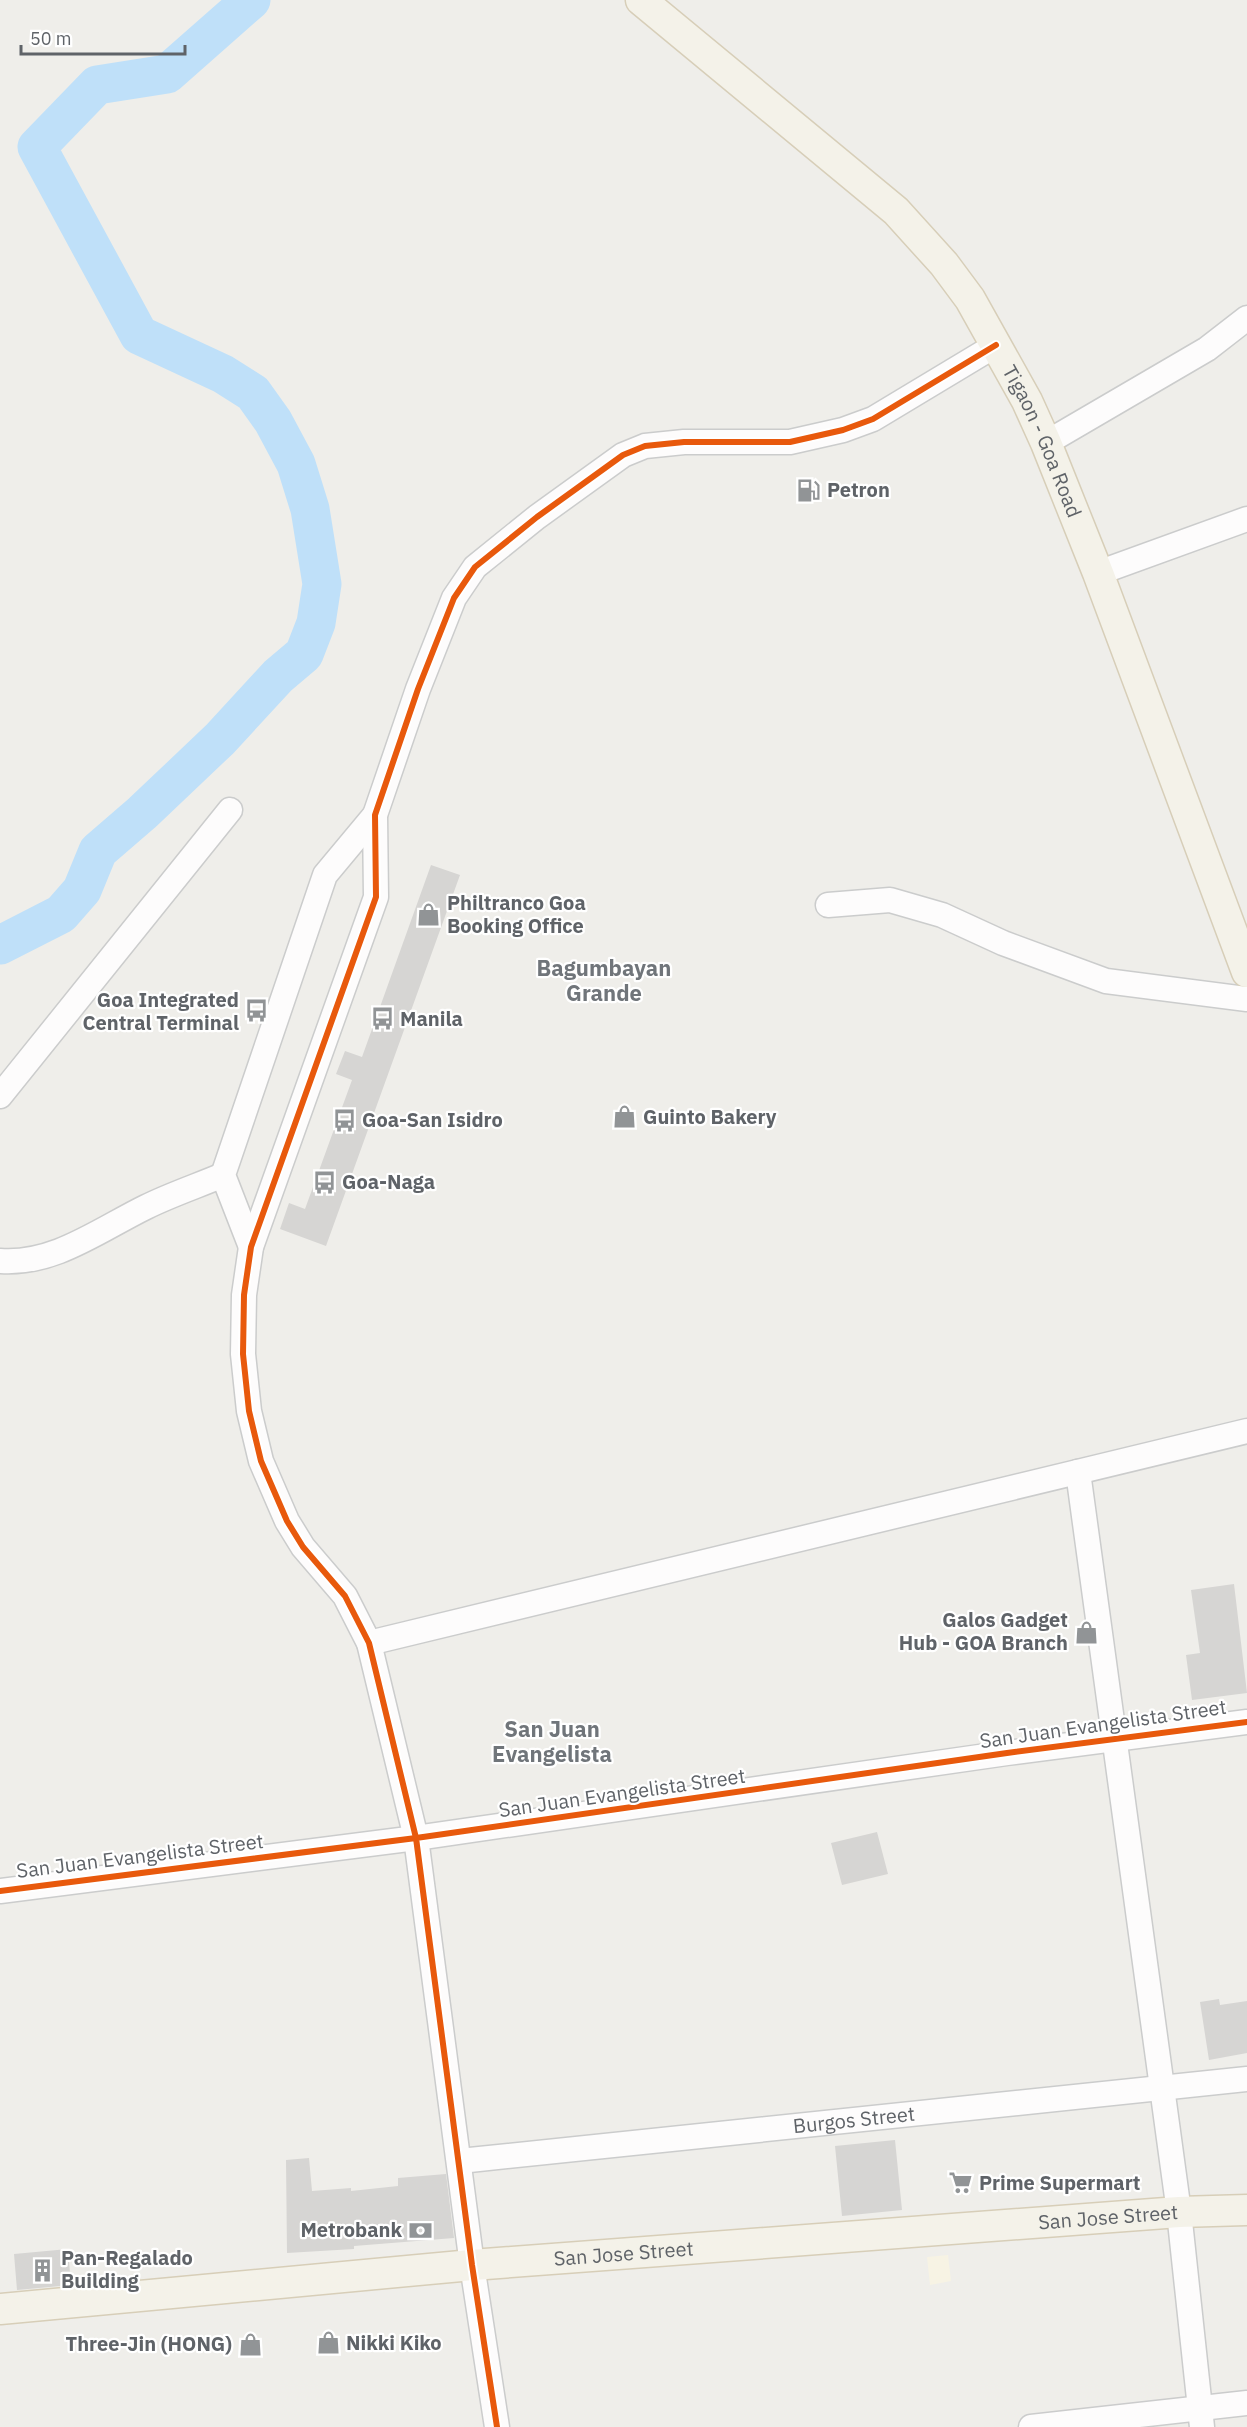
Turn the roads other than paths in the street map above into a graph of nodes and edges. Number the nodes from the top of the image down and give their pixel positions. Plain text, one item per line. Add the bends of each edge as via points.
1 (641, 0) edge
2 (1247, 318) edge
3 (996, 345) junction
4 (1046, 443) junction
5 (1247, 519) edge
6 (1098, 573) junction
7 (230, 810) dead end
8 (375, 815) junction
9 (828, 905) dead end
10 (1247, 972) edge
11 (1247, 999) edge
12 (0, 1096) edge
13 (223, 1175) junction
14 (251, 1247) junction
15 (0, 1261) edge
16 (1247, 1431) edge
17 (1078, 1472) junction
18 (369, 1642) junction
19 (1247, 1722) edge
20 (1115, 1739) junction
21 (416, 1838) junction
22 (0, 1891) edge
23 (1247, 2079) edge
24 (1162, 2088) junction
25 (460, 2161) junction
26 (1247, 2210) edge
27 (1179, 2212) junction
28 (472, 2265) junction
29 (0, 2309) edge
30 (1247, 2403) edge
31 (1201, 2417) edge
32 (497, 2427) edge
33 (1031, 2427) edge

1 - 3 main road, Tigaon - Goa Road via 897,211 970,299
2 - 4 street via 1207,349
3 - 4 main road, Tigaon - Goa Road
3 - 8 street via 873,419 843,430 790,442 645,446 613,461 537,517 475,567 454,598
4 - 6 main road, Tigaon - Goa Road
5 - 6 street
6 - 10 main road, Tigaon - Goa Road
7 - 12 street
8 - 13 street via 325,875
8 - 14 street via 376,897
9 - 11 street via 890,900 942,915 1003,943 1106,981
13 - 14 street
13 - 15 street via 148,1205 39,1259
14 - 18 street via 244,1295 243,1354 249,1411 261,1461 286,1521 345,1596
16 - 17 street
17 - 18 street
17 - 20 street
18 - 21 street
19 - 20 street, San Juan Evangelista Street
20 - 21 street, San Juan Evangelista Street
20 - 24 street
21 - 22 street, San Juan Evangelista Street
21 - 25 street
23 - 24 street, Burgos Street
24 - 25 street, Burgos Street
24 - 27 street
25 - 28 street
26 - 27 main road, San Jose Street
27 - 28 main road, San Jose Street
27 - 31 street
28 - 29 main road, San Jose Street
28 - 32 street
30 - 31 street
31 - 33 street

